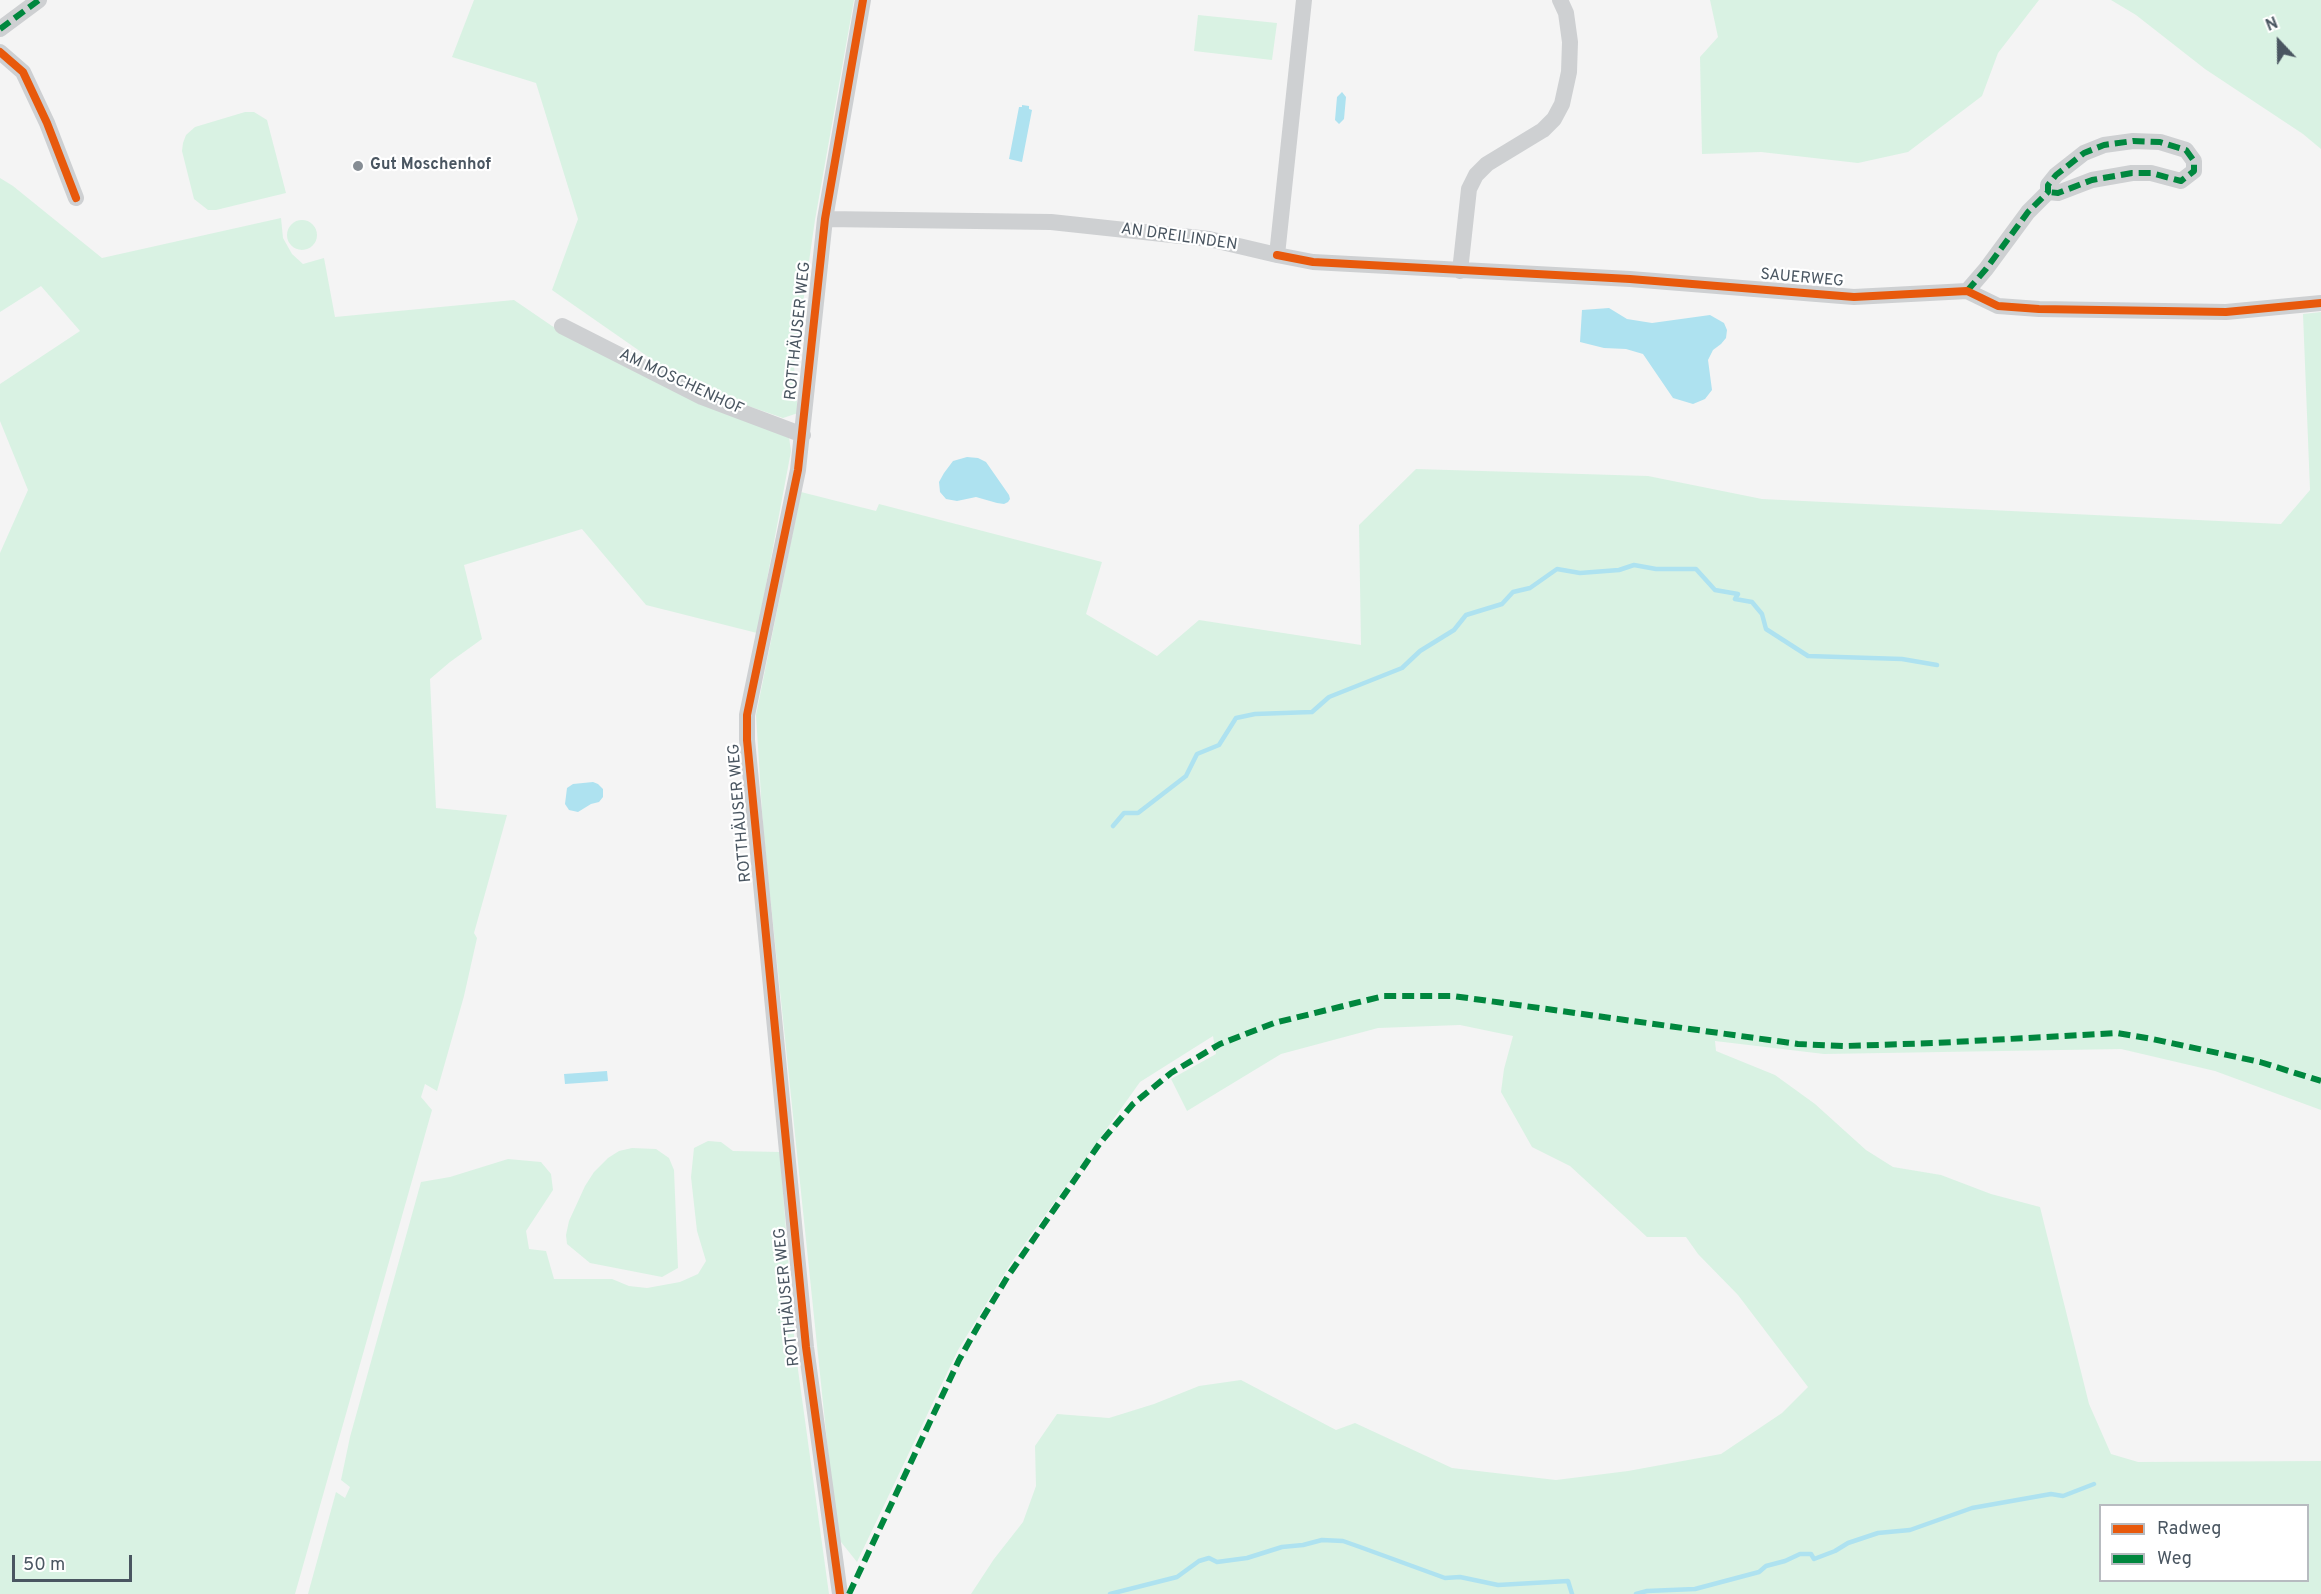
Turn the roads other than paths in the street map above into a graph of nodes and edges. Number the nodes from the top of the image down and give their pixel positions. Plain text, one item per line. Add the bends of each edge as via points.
1 (39, 0) edge
2 (863, 0) edge
3 (1304, 0) edge
4 (1560, 0) edge
5 (0, 29) edge
6 (0, 52) edge
7 (2048, 192) junction
8 (76, 198) dead end
9 (825, 219) junction
10 (1277, 255) junction
11 (1461, 270) junction
12 (1967, 291) junction
13 (2321, 303) edge
14 (562, 326) dead end
15 (802, 435) junction
16 (840, 1594) edge

1 - 5 street
2 - 9 street, ROTTHÄUSER WEG
3 - 10 street
4 - 11 street via 1570,42 1562,104 1543,130 1476,175 1469,189
6 - 8 street via 23,72
7 - 7 street via 2058,194 2092,180 2132,173 2151,173 2181,181 2194,171 2194,161 2186,150 2160,142 2103,146 2065,166 2048,185
7 - 12 street
9 - 10 street, AN DREILINDEN via 1051,222 1209,239
9 - 15 street, ROTTHÄUSER WEG
10 - 11 street, SAUERWEG via 1313,262
11 - 12 street, SAUERWEG via 1854,297
12 - 13 street, SAUERWEG via 1998,306 2039,309 2226,312
14 - 15 street, AM MOSCHENHOF via 702,396
15 - 16 street, ROTTHÄUSER WEG via 747,715 747,740 806,1347

